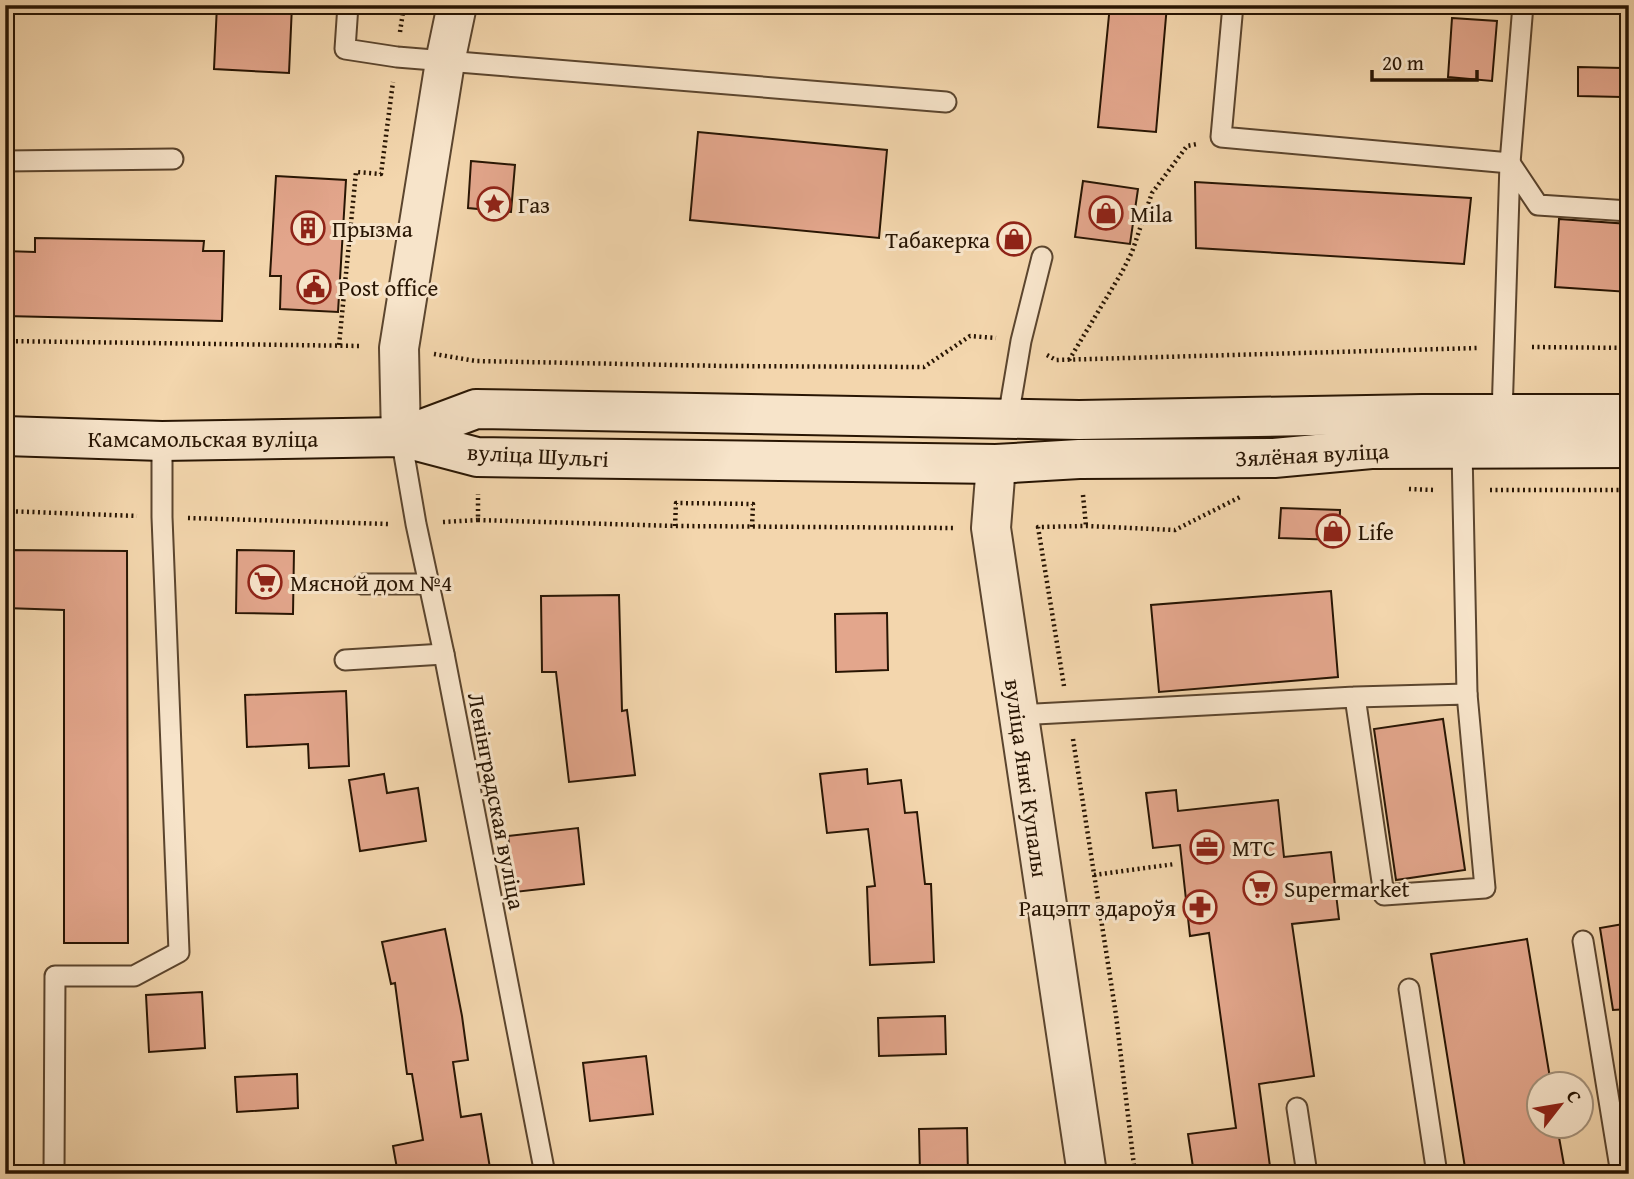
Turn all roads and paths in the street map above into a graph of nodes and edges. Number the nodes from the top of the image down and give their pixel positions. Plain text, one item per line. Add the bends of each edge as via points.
1 (348, 5) edge
2 (404, 5) edge
3 (457, 5) edge
4 (1233, 5) edge
5 (1523, 5) edge
6 (397, 57) junction
7 (445, 62) junction
8 (946, 102) dead end
9 (1187, 146) dead end
10 (173, 159) dead end
11 (5, 161) edge
12 (1510, 163) junction
13 (1629, 211) edge
14 (1042, 257) dead end
15 (5, 341) edge
16 (1021, 341) junction
17 (339, 345) junction
18 (373, 346) dead end
19 (1504, 347) junction
20 (1629, 348) edge
21 (432, 354) dead end
22 (1069, 360) junction
23 (1629, 414) edge
24 (1502, 415) junction
25 (1008, 418) junction
26 (5, 436) edge
27 (401, 437) junction
28 (162, 441) junction
29 (1629, 448) edge
30 (1462, 449) junction
31 (996, 464) junction
32 (478, 486) dead end
33 (1083, 490) dead end
34 (5, 511) edge
35 (162, 517) junction
36 (478, 520) junction
37 (432, 523) dead end
38 (401, 524) dead end
39 (675, 526) junction
40 (1086, 526) dead end
41 (752, 527) junction
42 (960, 527) dead end
43 (363, 584) dead end
44 (430, 584) junction
45 (444, 654) junction
46 (345, 660) dead end
47 (1467, 694) junction
48 (1355, 697) junction
49 (1017, 715) junction
50 (1175, 864) dead end
51 (1094, 875) dead end
52 (1583, 941) dead end
53 (1409, 989) dead end
54 (1297, 1108) dead end
55 (54, 1174) edge
56 (545, 1174) edge
57 (1087, 1174) edge
58 (1307, 1174) edge
59 (1437, 1174) edge
60 (1621, 1174) edge

1 - 6 lane via 345,48
2 - 6 path
3 - 7 main road
4 - 12 lane via 1221,137
5 - 12 lane
6 - 7 lane
6 - 17 path via 381,174 356,172
7 - 8 lane
7 - 27 main road via 399,348
9 - 22 path via 1152,193 1132,252
10 - 11 lane
12 - 13 lane via 1538,205
12 - 19 lane
14 - 16 lane
15 - 17 path
16 - 21 path via 970,336 923,367 490,361
16 - 22 path via 1056,360
16 - 25 lane
17 - 18 path
19 - 20 path
19 - 22 path
19 - 24 lane
23 - 24 main road, Зялёная вуліца
24 - 25 main road, Зялёная вуліца
25 - 27 main road, вуліца Шульгі via 476,409
25 - 31 main road, вуліца Янкі Купалы
26 - 28 main road, Камсамольская вуліца
27 - 28 main road, Камсамольская вуліца
27 - 31 main road, вуліца Шульгі via 477,457
27 - 44 lane, Ленінградская вуліца
28 - 35 lane
29 - 30 main road, Зялёная вуліца
30 - 31 main road, Зялёная вуліца
30 - 47 lane
31 - 49 main road, вуліца Янкі Купалы via 991,528
32 - 36 path
33 - 40 path
34 - 35 path
35 - 38 path
35 - 55 lane via 179,952 134,976 55,976
36 - 37 path
36 - 39 path
39 - 41 path
39 - 41 path via 676,503 753,505
41 - 42 path
43 - 44 lane
44 - 45 lane, Ленінградская вуліца
45 - 46 lane
45 - 56 lane, Ленінградская вуліца
47 - 48 lane
47 - 48 lane via 1485,888 1384,895
48 - 49 lane
49 - 57 main road, вуліца Янкі Купалы
50 - 51 path
52 - 60 lane
53 - 59 lane
54 - 58 lane

